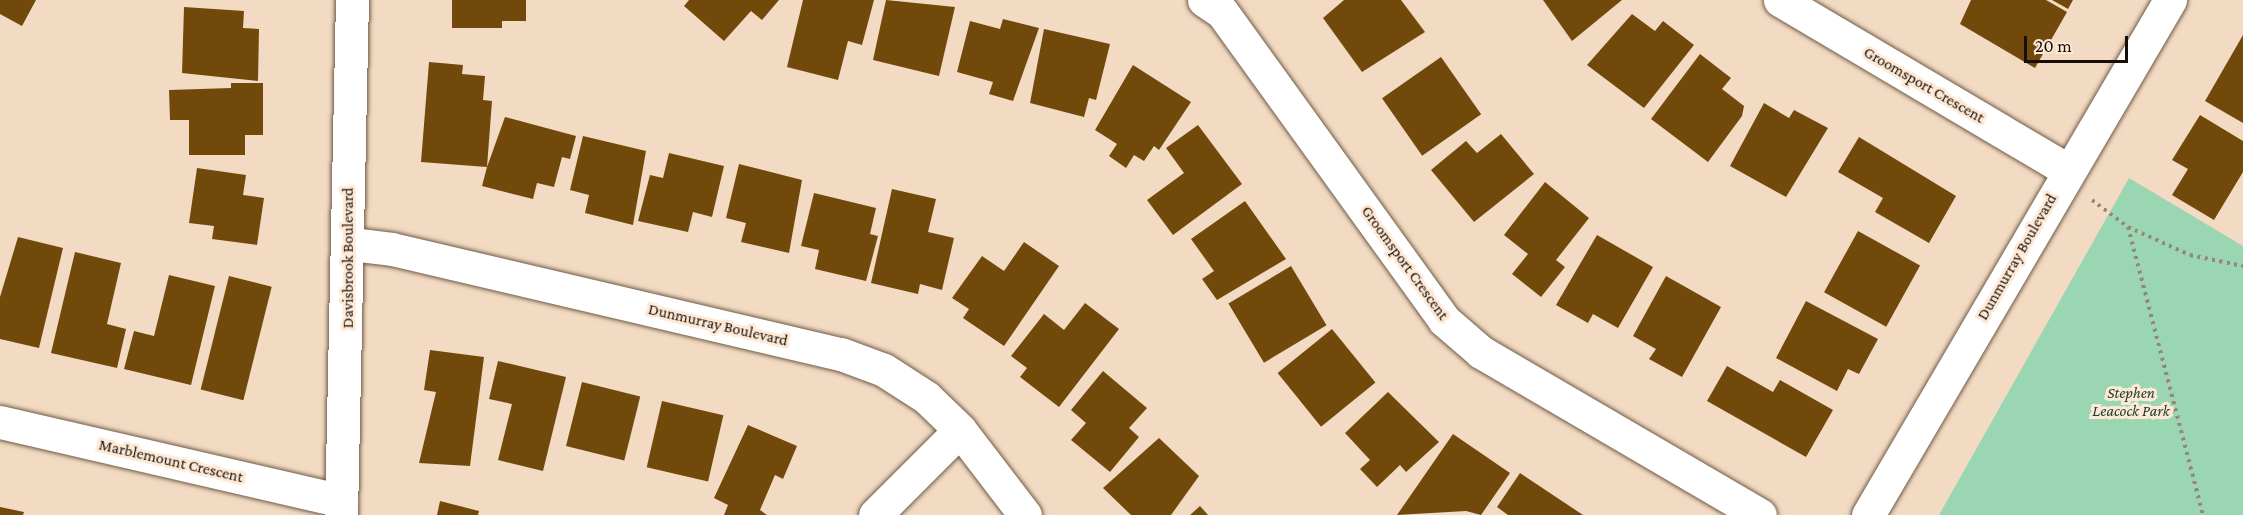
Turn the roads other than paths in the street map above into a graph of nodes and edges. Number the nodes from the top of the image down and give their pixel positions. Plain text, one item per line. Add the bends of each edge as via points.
1 (352, 0) edge
2 (1203, 0) edge
3 (1780, 0) edge
4 (2170, 0) edge
5 (2067, 170) junction
6 (351, 244) junction
7 (0, 422) edge
8 (960, 430) junction
9 (341, 508) edge
10 (875, 515) edge
11 (1025, 515) edge
12 (1760, 515) edge
13 (1868, 515) edge

1 - 6 street, Davisbrook Boulevard
2 - 12 street, Groomsport Crescent via 1222,12 1444,320 1481,352
3 - 5 street, Groomsport Crescent
4 - 5 street, Dunmurray Boulevard
5 - 13 street, Dunmurray Boulevard
6 - 8 street, Dunmurray Boulevard via 392,249 842,354 884,370 926,397
6 - 9 street, Davisbrook Boulevard
7 - 9 street, Marblemount Crescent
8 - 10 street
8 - 11 street, Dunmurray Boulevard

